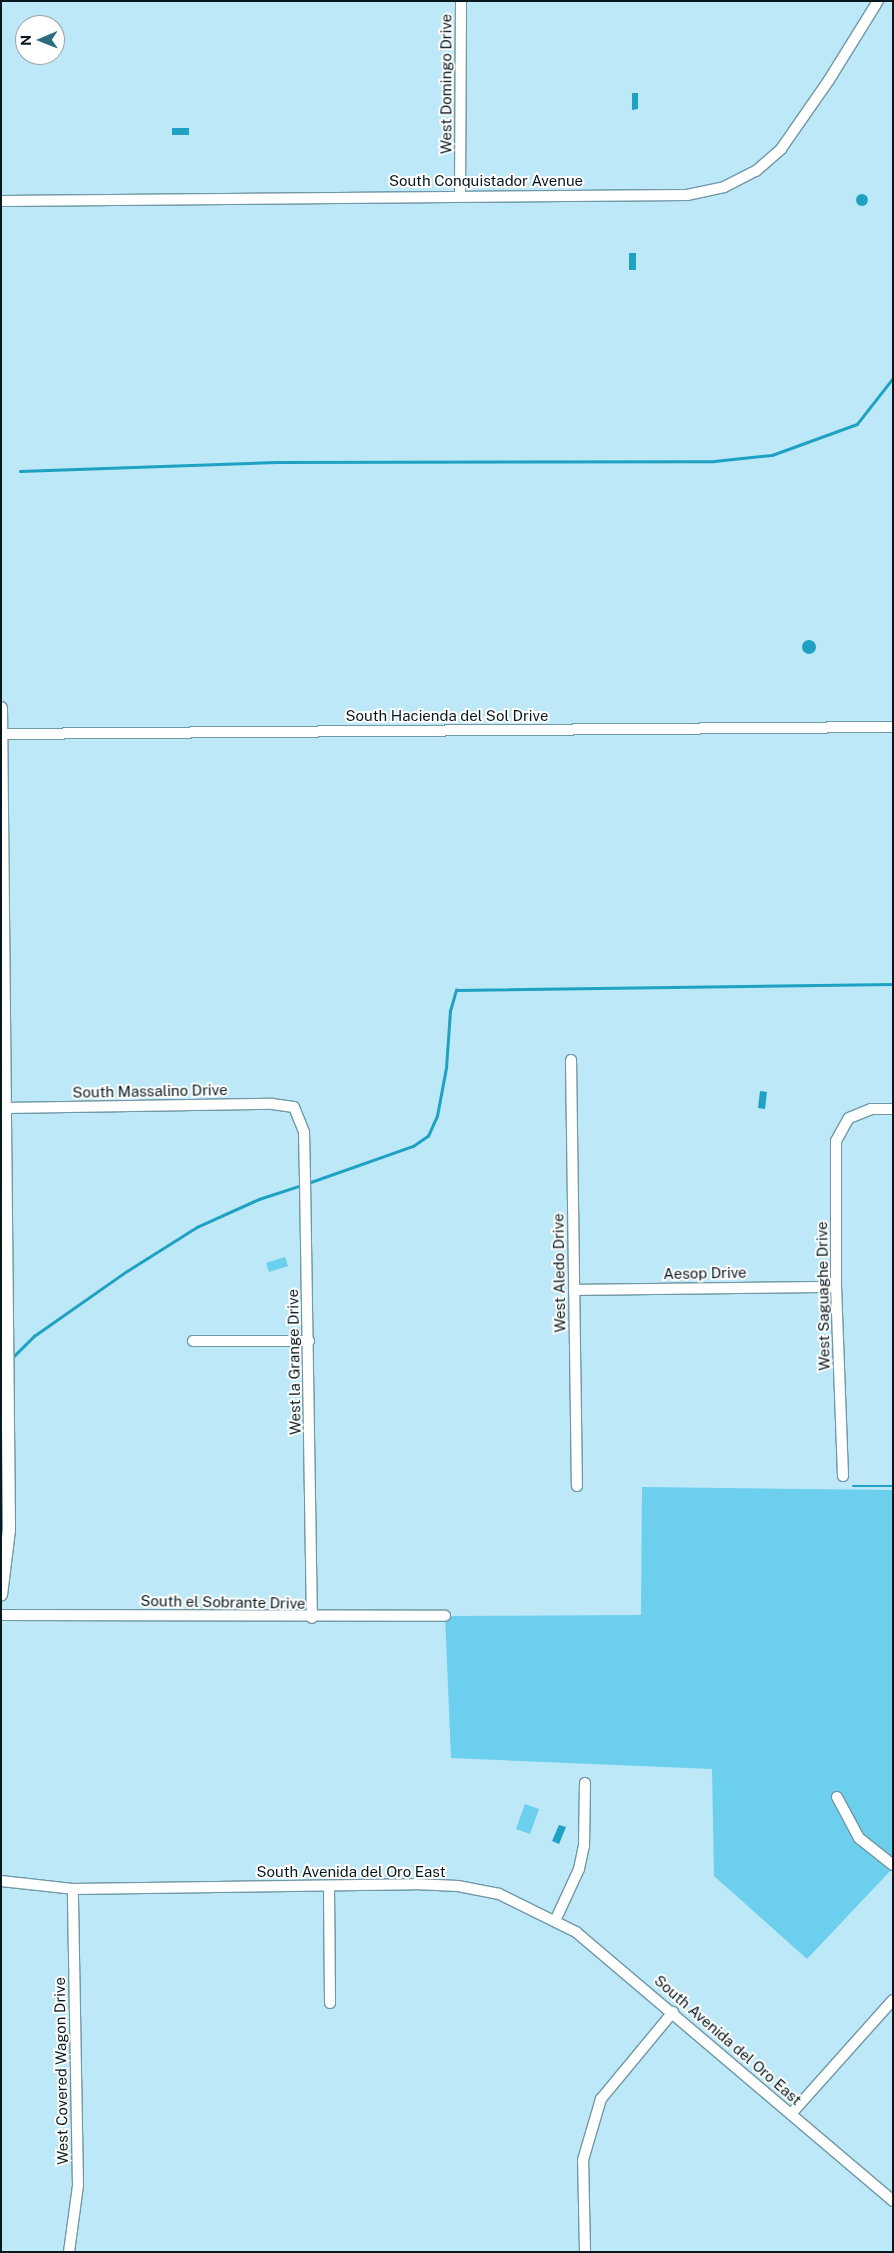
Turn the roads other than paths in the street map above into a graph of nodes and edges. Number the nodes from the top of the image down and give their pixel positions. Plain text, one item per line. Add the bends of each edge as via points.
1 (461, 1) edge
2 (878, 1) edge
3 (460, 196) junction
4 (1, 201) edge
5 (1, 708) edge
6 (893, 728) edge
7 (1, 734) edge
8 (571, 1060) dead end
9 (294, 1107) joint
10 (5, 1108) junction
11 (893, 1109) edge
12 (836, 1287) junction
13 (574, 1290) junction
14 (193, 1341) dead end
15 (309, 1341) junction
16 (843, 1476) dead end
17 (577, 1486) dead end
18 (1, 1595) edge
19 (1, 1615) edge
20 (445, 1616) dead end
21 (312, 1618) junction
22 (585, 1783) dead end
23 (837, 1796) dead end
24 (893, 1864) edge
25 (1, 1881) edge
26 (329, 1887) junction
27 (73, 1889) junction
28 (555, 1921) junction
29 (893, 2000) edge
30 (330, 2002) dead end
31 (673, 2012) junction
32 (791, 2114) junction
33 (893, 2201) edge
34 (69, 2252) edge
35 (585, 2252) edge

1 - 3 street, West Domingo Drive
2 - 3 street, South Conquistador Avenue via 785,144 756,171 724,187 687,195
3 - 4 street, South Conquistador Avenue
5 - 7 main road
6 - 7 street, South Hacienda del Sol Drive
7 - 10 main road
8 - 13 street, West Aledo Drive
9 - 10 street, South Massalino Drive via 272,1104
9 - 15 street, West la Grange Drive via 304,1132
10 - 18 main road via 9,1530
11 - 12 street, West Saguaghe Drive via 871,1109 849,1118 836,1141
12 - 13 street, Aesop Drive
12 - 16 street, West Saguaghe Drive
13 - 17 street, West Aledo Drive
14 - 15 street
15 - 21 street, West la Grange Drive
19 - 21 street, South el Sobrante Drive
20 - 21 street, South el Sobrante Drive
22 - 28 street via 584,1846 579,1869
23 - 24 street via 859,1838
25 - 27 street, South Avenida del Oro East
26 - 27 street, South Avenida del Oro East
26 - 28 street, South Avenida del Oro East via 458,1886 499,1894
26 - 30 street
27 - 34 street, West Covered Wagon Drive via 78,2184
28 - 31 street, South Avenida del Oro East via 576,1932
29 - 32 street
31 - 32 street, South Avenida del Oro East
31 - 35 street via 601,2099 583,2160
32 - 33 street, South Avenida del Oro East

